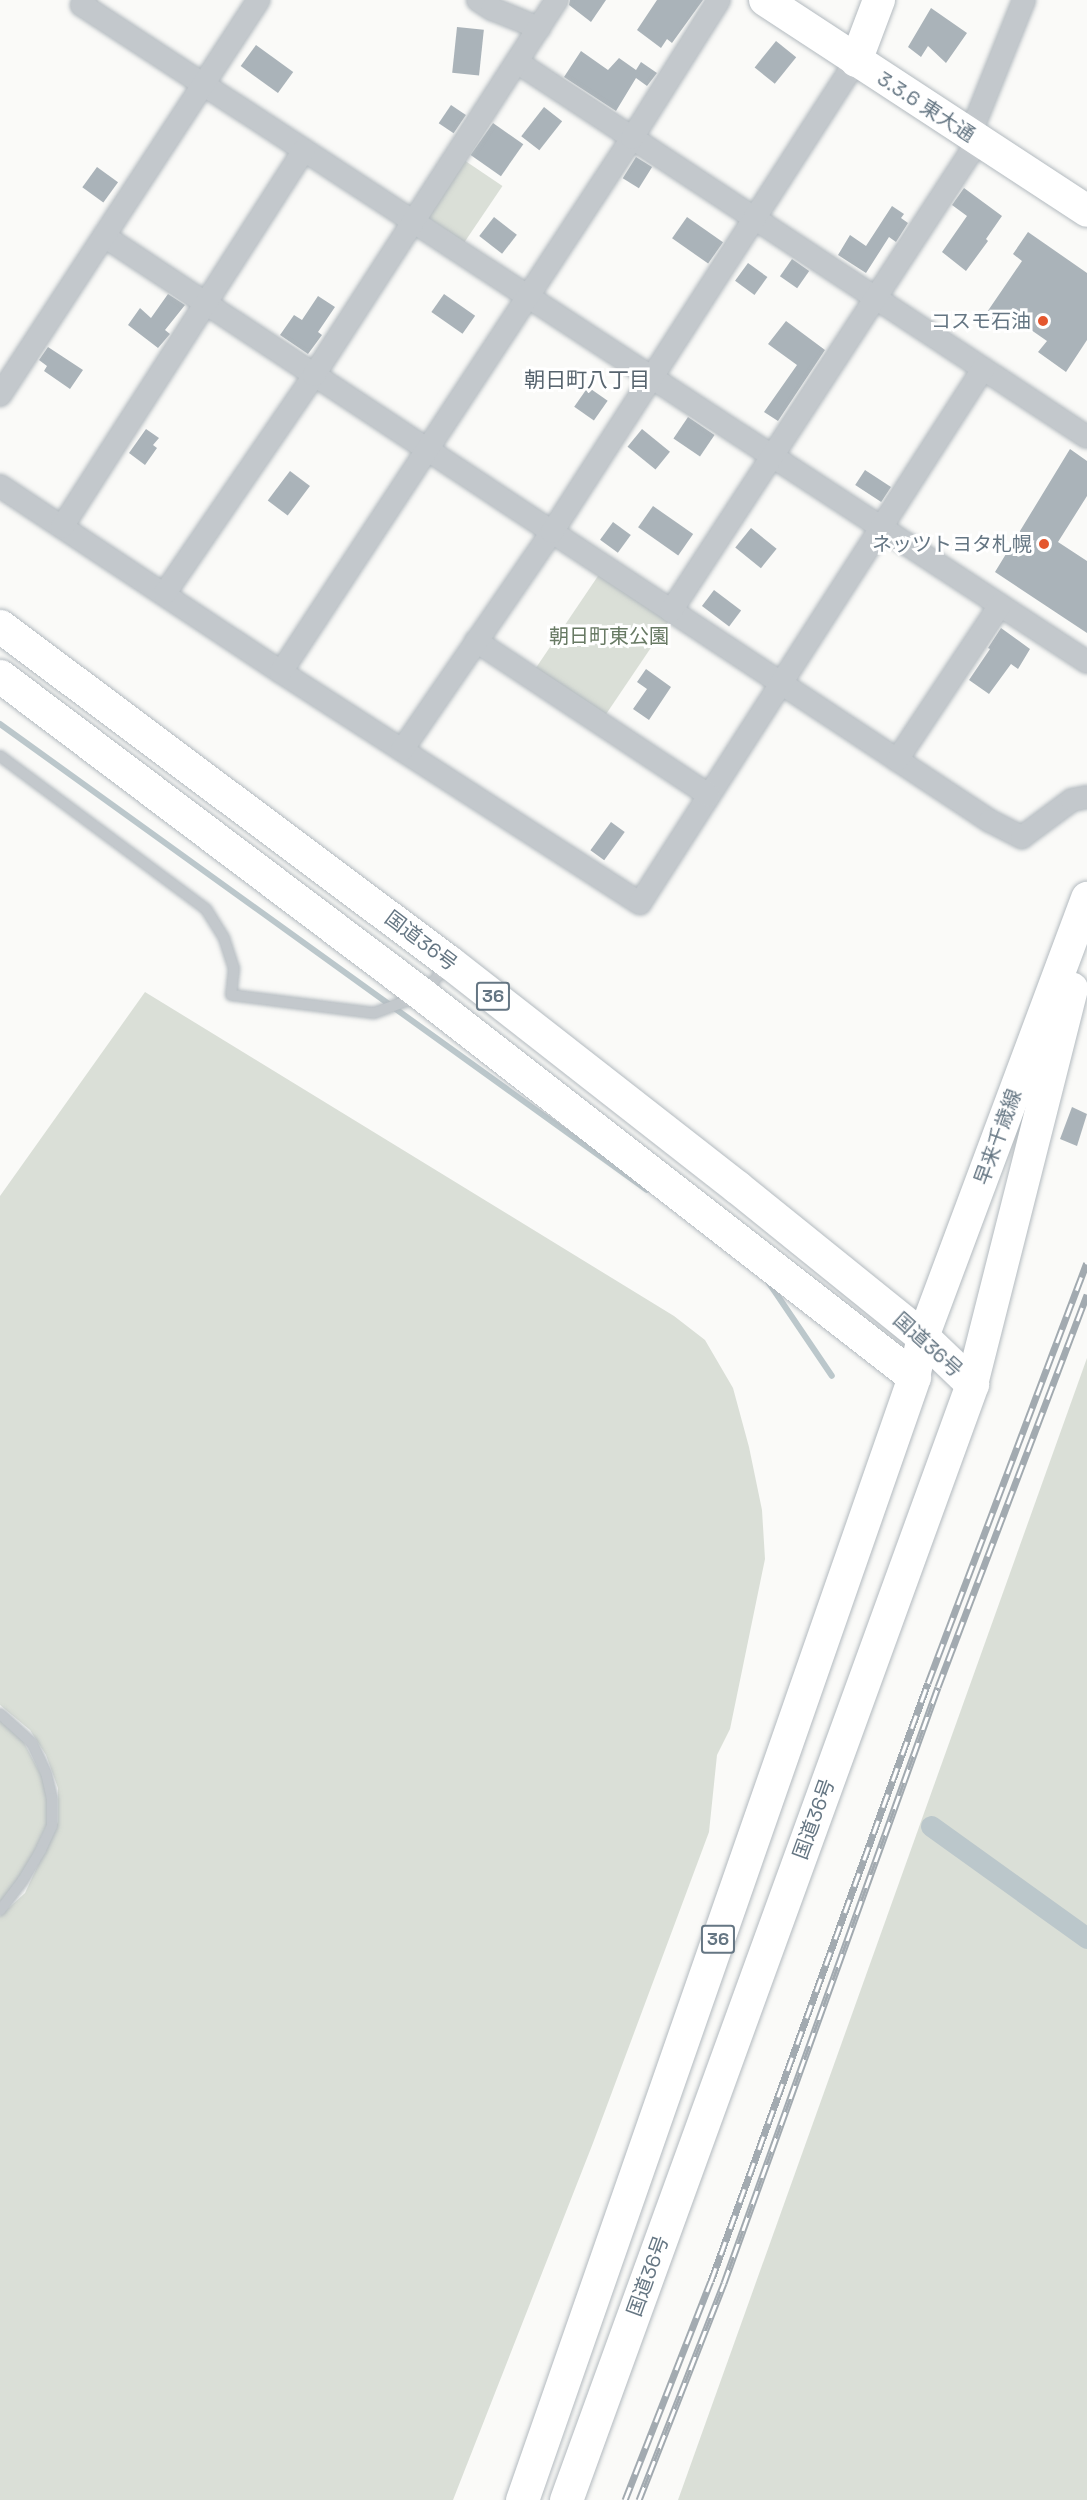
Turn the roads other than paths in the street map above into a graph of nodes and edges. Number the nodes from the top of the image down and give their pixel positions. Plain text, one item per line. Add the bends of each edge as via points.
1 (85, 0) edge
2 (258, 0) edge
3 (478, 0) edge
4 (557, 0) edge
5 (719, 0) edge
6 (765, 0) edge
7 (879, 0) edge
8 (1024, 0) edge
9 (539, 28) junction
10 (856, 61) junction
11 (517, 62) junction
12 (202, 83) junction
13 (632, 138) junction
14 (974, 138) junction
15 (304, 150) junction
16 (1085, 205) edge
17 (754, 218) junction
18 (414, 222) junction
19 (104, 236) junction
20 (528, 296) junction
21 (875, 298) junction
22 (206, 303) junction
23 (983, 369) junction
24 (314, 375) junction
25 (652, 377) junction
26 (0, 395) edge
27 (1087, 437) edge
28 (426, 449) junction
29 (774, 457) junction
30 (0, 486) edge
31 (62, 526) junction
32 (882, 528) junction
33 (552, 532) junction
34 (165, 593) junction
35 (1000, 605) junction
36 (671, 610) junction
37 (0, 626) edge
38 (476, 641) junction
39 (1087, 662) edge
40 (281, 672) junction
41 (0, 676) edge
42 (781, 683) junction
43 (402, 750) junction
44 (0, 756) edge
45 (897, 760) junction
46 (709, 795) junction
47 (1087, 797) edge
48 (1087, 898) edge
49 (1087, 928) edge
50 (448, 962) junction
51 (423, 995) junction
52 (923, 1337) junction
53 (914, 1377) junction
54 (972, 1384) junction
55 (0, 1714) edge
56 (0, 1910) edge
57 (522, 2500) edge
58 (566, 2500) edge

1 - 12 street via 82,5
2 - 12 street
3 - 9 street
4 - 9 street
5 - 13 street
6 - 10 main road, 3.3.6 東大通
7 - 10 main road
8 - 14 street
9 - 11 street
10 - 14 main road, 3.3.6 東大通
10 - 17 street
11 - 13 street
11 - 18 street
12 - 15 street
12 - 19 street
13 - 17 street
13 - 20 street
14 - 16 main road, 3.3.6 東大通
14 - 21 street
15 - 18 street
15 - 22 street
17 - 21 street
17 - 25 street
18 - 20 street
18 - 24 street
19 - 22 street
19 - 26 street
20 - 25 street
20 - 28 street
21 - 23 street
21 - 29 street
22 - 24 street
22 - 31 street
23 - 27 street
23 - 32 street
24 - 28 street
24 - 34 street
25 - 29 street
25 - 33 street
28 - 33 street
28 - 40 street
29 - 32 street
29 - 36 street
30 - 31 street
31 - 34 street
32 - 35 street
32 - 42 street
33 - 36 street
33 - 38 street
34 - 40 street
35 - 39 street
35 - 45 street
36 - 42 street
37 - 50 highway, 国道36号 / 36
38 - 43 street
38 - 46 street
40 - 43 street
41 - 51 highway, 国道36号 / 36
42 - 45 street
42 - 46 street
43 - 46 street via 640,903
44 - 51 lane via 206,909 224,938 234,968 231,995 374,1013
45 - 47 street via 990,821 1022,837 1072,800
48 - 52 main road, 早来千歳線
49 - 54 main road, 早来千歳線
50 - 51 lane
50 - 52 highway, 国道36号 / 36 via 737,1186
51 - 53 highway, 国道36号 / 36
52 - 53 main road, 早来千歳線
52 - 54 highway, 国道36号 / 36
53 - 54 highway
53 - 57 highway, 国道36号 / 36
54 - 58 highway, 国道36号 / 36
55 - 56 lane via 32,1743 52,1798 52,1826 41,1850

